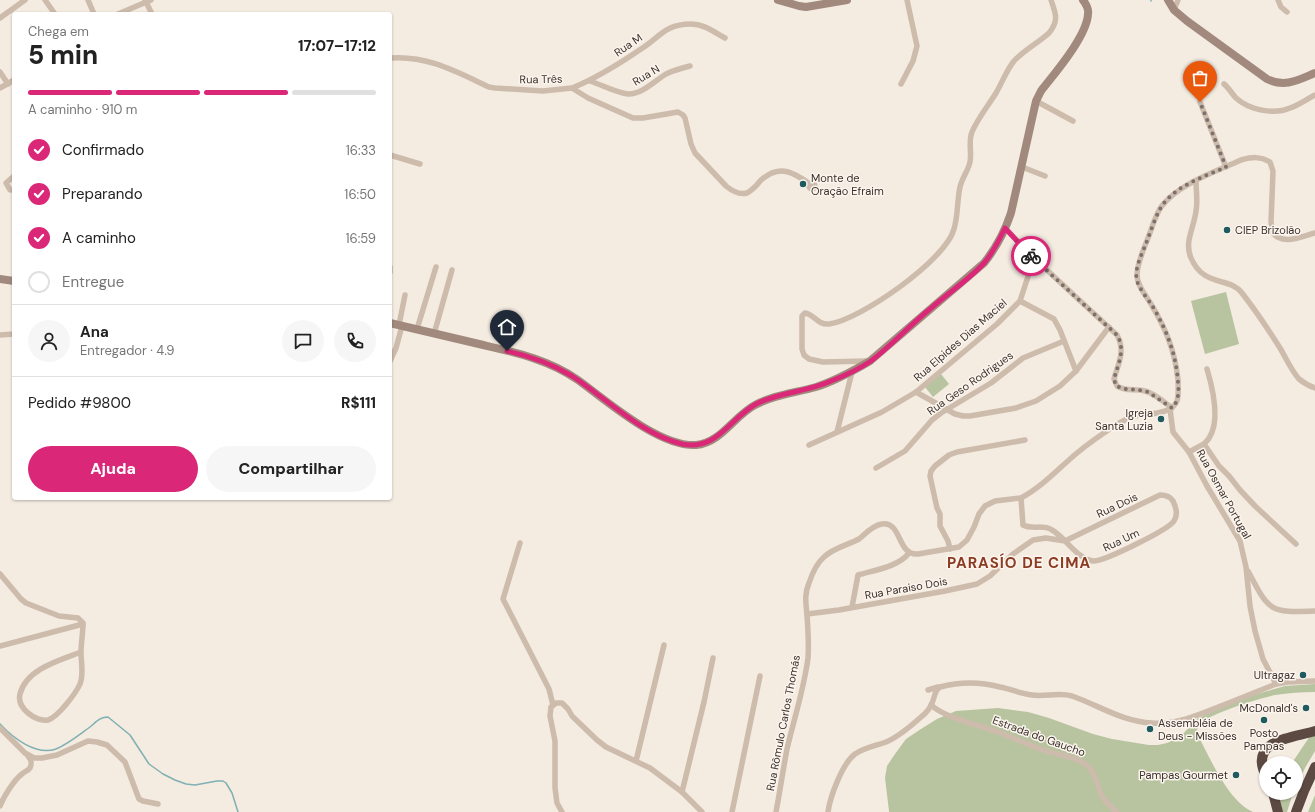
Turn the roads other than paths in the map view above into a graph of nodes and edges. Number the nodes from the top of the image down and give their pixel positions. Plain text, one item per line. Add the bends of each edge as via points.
1 (25, 0) edge
2 (45, 0) edge
3 (88, 0) edge
4 (778, 0) edge
5 (847, 0) edge
6 (907, 0) edge
7 (1051, 0) edge
8 (1083, 0) edge
9 (1168, 0) edge
10 (1178, 0) edge
11 (1278, 0) edge
12 (147, 1) edge
13 (812, 3) edge
14 (1174, 10) junction
15 (54, 12) edge
16 (93, 12) edge
17 (122, 12) edge
18 (151, 12) edge
19 (1287, 12) dead end
20 (0, 18) edge
21 (725, 38) dead end
22 (392, 58) edge
23 (690, 66) dead end
24 (0, 72) edge
25 (1315, 73) edge
26 (12, 81) edge
27 (590, 81) junction
28 (8, 84) junction
29 (901, 84) dead end
30 (1224, 84) dead end
31 (0, 88) edge
32 (572, 88) junction
33 (1315, 95) edge
34 (1036, 101) junction
35 (1200, 102) dead end
36 (1073, 121) dead end
37 (392, 156) edge
38 (420, 164) dead end
39 (1022, 167) junction
40 (1226, 167) junction
41 (1044, 176) dead end
42 (12, 178) edge
43 (1196, 181) junction
44 (810, 184) dead end
45 (12, 191) edge
46 (1005, 228) junction
47 (1315, 233) edge
48 (1034, 258) junction
49 (436, 267) dead end
50 (452, 270) dead end
51 (0, 279) edge
52 (12, 281) edge
53 (405, 295) dead end
54 (1020, 301) junction
55 (392, 324) edge
56 (400, 326) junction
57 (1109, 327) junction
58 (417, 329) junction
59 (12, 334) edge
60 (434, 334) junction
61 (0, 335) edge
62 (1064, 341) junction
63 (392, 357) edge
64 (870, 361) junction
65 (1207, 369) dead end
66 (1076, 371) junction
67 (852, 372) junction
68 (1315, 388) edge
69 (916, 392) junction
70 (1171, 408) junction
71 (947, 410) junction
72 (837, 432) junction
73 (1025, 440) dead end
74 (1204, 444) junction
75 (809, 446) dead end
76 (1189, 452) junction
77 (876, 468) dead end
78 (1021, 498) junction
79 (1175, 506) joint
80 (1064, 541) junction
81 (520, 543) dead end
82 (1296, 544) dead end
83 (950, 549) junction
84 (909, 553) junction
85 (1246, 567) junction
86 (0, 574) edge
87 (852, 607) junction
88 (1315, 611) edge
89 (807, 614) junction
90 (83, 624) junction
91 (664, 645) dead end
92 (0, 646) edge
93 (81, 652) junction
94 (713, 658) dead end
95 (760, 676) dead end
96 (1315, 681) edge
97 (1276, 684) junction
98 (939, 687) junction
99 (928, 690) dead end
100 (553, 705) junction
101 (931, 705) junction
102 (0, 728) edge
103 (1315, 731) edge
104 (28, 755) junction
105 (1263, 756) edge
106 (42, 758) junction
107 (636, 761) junction
108 (1315, 767) edge
109 (29, 769) junction
110 (1315, 781) edge
111 (682, 792) junction
112 (1275, 800) edge
113 (158, 804) dead end
114 (0, 806) edge
115 (562, 812) edge
116 (702, 812) edge
117 (732, 812) edge
118 (776, 812) edge
119 (828, 812) edge
120 (1117, 812) edge
121 (1278, 812) edge
122 (1296, 812) edge
123 (1302, 812) edge

1 - 20 street
2 - 15 street
3 - 16 street
4 - 13 street via 799,6
5 - 13 street
6 - 29 street via 917,46 913,61
7 - 64 street via 1056,21 1052,29 1008,68 972,133 970,162 961,185 954,230 944,247 914,276 865,310 828,324 817,321 806,313 802,316 802,349 808,359 823,362
8 - 34 street via 1087,6 1087,22
9 - 14 street
10 - 14 street
11 - 19 street
12 - 17 street
12 - 18 street
14 - 25 street via 1264,78 1276,83 1286,83
21 - 27 street, Rua M via 696,24 667,29
22 - 32 street, Rua Três via 429,62 489,87 543,91
23 - 27 street, Rua N via 666,74 634,94 623,93
24 - 28 street
26 - 28 street
27 - 32 street, Rua M
28 - 31 street
30 - 33 street via 1245,104 1275,112 1291,108
32 - 44 street, Rua Três via 633,118 679,113 685,118 691,144 698,157 726,186 736,192 747,194 766,177 784,171 796,174
34 - 36 street
34 - 39 street
35 - 40 street
37 - 38 street
39 - 41 street
39 - 46 street
40 - 43 street
40 - 47 street via 1250,157 1270,162 1273,171 1270,222 1273,234 1287,240
42 - 45 street via 7,182
43 - 68 street via 1197,209 1188,242 1191,258 1207,277 1239,289 1297,376
43 - 70 street via 1181,188 1160,208 1136,274 1141,289 1159,317 1175,356 1178,393 1177,401
46 - 48 street
46 - 64 street via 991,255 978,269
48 - 54 street, Rua Elpides Dias Maciel
48 - 57 street
49 - 58 street
50 - 60 street
51 - 52 street
53 - 56 street
54 - 62 street via 1054,319
54 - 69 street, Rua Elpides Dias Maciel via 997,324
55 - 56 street
56 - 58 street
56 - 63 street
57 - 66 street
57 - 70 street via 1117,335 1121,346 1115,384 1121,388 1148,392
58 - 60 street
59 - 61 street
60 - 67 street via 517,353 542,362 570,375 653,432 690,445 701,444 720,435 742,414 762,401 816,387
62 - 66 street
62 - 71 street, Rua Geso Rodrigues via 1023,358
64 - 67 street
65 - 74 street via 1214,392 1215,409 1212,433
66 - 71 street via 1040,399 1016,408 966,416
67 - 72 street
69 - 71 street
69 - 72 street, Rua Elpides Dias Maciel via 882,412
70 - 76 street, Rua Osmar Portugal via 1173,432
70 - 78 street via 1133,417 1111,428
71 - 77 street, Rua Geso Rodrigues via 932,420 905,451
72 - 75 street, Rua Elpides Dias Maciel
73 - 83 street via 957,452 946,457 932,469 930,478 940,514 940,526
74 - 76 street
74 - 82 street via 1219,466 1255,506
76 - 85 street, Rua Osmar Portugal via 1240,541
78 - 80 street, Rua Um via 1023,525 1049,528
78 - 83 street via 995,501 985,506 964,543
79 - 80 street, Rua Dois via 1169,496 1160,495
79 - 80 street, Rua Um via 1176,518 1169,526 1100,560 1092,561 1085,558
80 - 87 street, Rua Paraiso Dois via 1046,538 1034,540 977,584
81 - 100 street via 503,599 549,689
83 - 84 street
84 - 87 street via 904,559 888,566 858,575
84 - 89 street, Rua Rômulo Carlos Thomás via 894,530 883,524 830,552 820,561 807,586
85 - 88 street via 1264,600 1274,609 1287,612
85 - 97 street, Rua Osmar Portugal via 1255,631 1263,659
86 - 90 street via 26,603 59,616 78,618
87 - 89 street, Rua Paraiso Dois
89 - 118 street, Rua Rômulo Carlos Thomás via 808,658
90 - 92 street
90 - 93 street
91 - 107 street
93 - 93 street via 80,683 56,714 43,720 27,712 20,703 20,697 30,678 42,668
94 - 111 street
95 - 117 street
96 - 97 street
97 - 98 street via 1194,716 1174,722 1153,723 1114,714 1066,694 1034,696 999,686 975,684
98 - 99 street
98 - 101 street
100 - 107 street via 562,703 597,740
100 - 115 street via 550,712 555,741 555,788 557,803
101 - 119 street via 920,718 892,739 864,749 853,756 833,791
101 - 120 street, Estrada do Gaucho via 939,711 1083,762 1093,773 1105,801
102 - 104 street
103 - 105 highway via 1276,742 1266,749
104 - 106 street
104 - 109 street via 31,761
106 - 109 street
106 - 113 street via 57,755 85,741 100,743 110,748 125,762 140,800
107 - 111 street via 650,768
108 - 122 highway
109 - 114 street via 21,774
110 - 123 highway
111 - 116 street
112 - 121 highway

